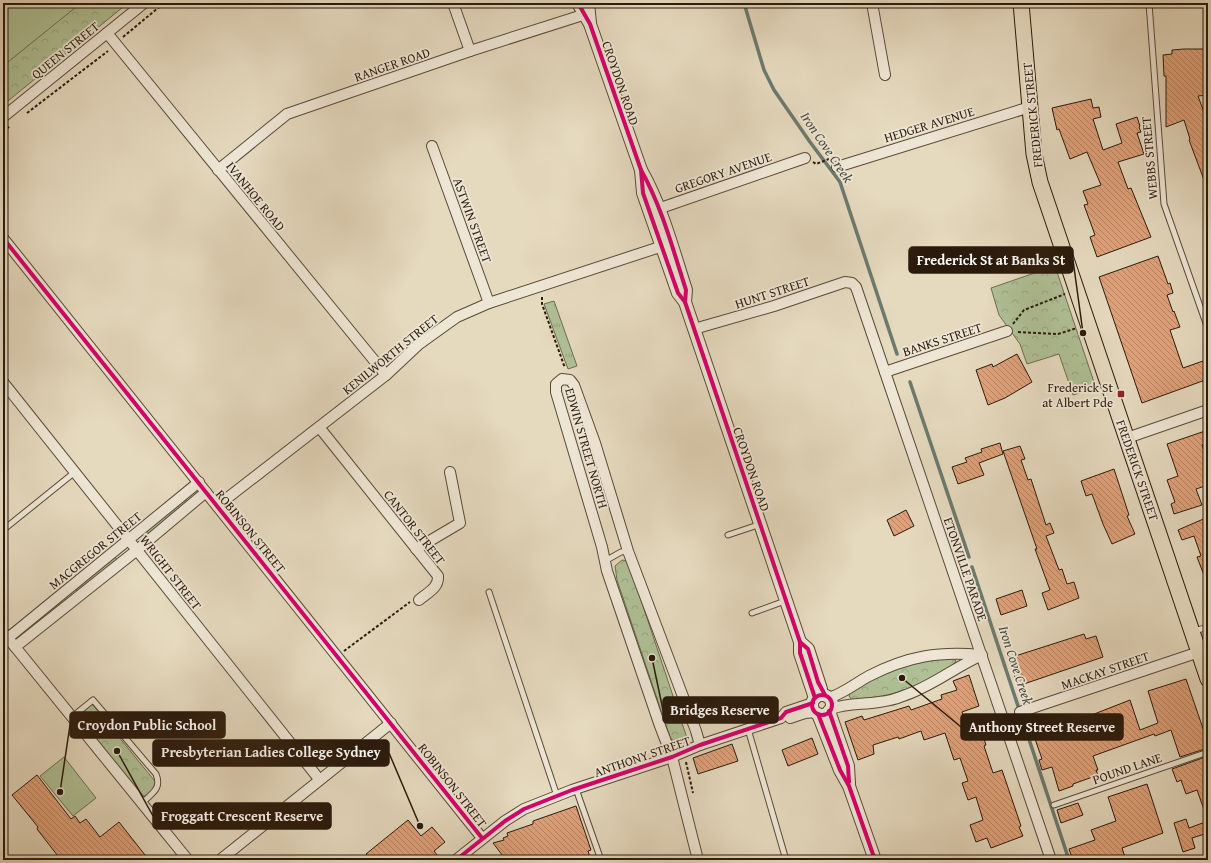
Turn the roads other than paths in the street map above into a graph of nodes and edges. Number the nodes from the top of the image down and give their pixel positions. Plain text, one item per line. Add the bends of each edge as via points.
1 (144, 3) edge
2 (453, 3) edge
3 (578, 3) edge
4 (872, 3) edge
5 (1021, 3) edge
6 (1149, 3) edge
7 (588, 14) edge
8 (107, 33) junction
9 (470, 51) junction
10 (885, 75) dead end
11 (1030, 107) junction
12 (3, 116) edge
13 (432, 146) dead end
14 (805, 158) dead end
15 (834, 163) road end
16 (218, 170) junction
17 (654, 210) junction
18 (3, 238) edge
19 (666, 245) junction
20 (856, 287) joint
21 (489, 302) junction
22 (694, 329) junction
23 (1208, 329) edge
24 (1007, 331) road end
25 (885, 372) junction
26 (386, 375) junction
27 (3, 382) edge
28 (1208, 410) edge
29 (319, 427) junction
30 (1127, 438) junction
31 (75, 472) junction
32 (450, 472) dead end
33 (199, 482) junction
34 (206, 492) junction
35 (217, 506) junction
36 (761, 524) junction
37 (3, 530) edge
38 (728, 536) dead end
39 (129, 540) junction
40 (416, 549) junction
41 (137, 550) junction
42 (628, 550) junction
43 (605, 561) junction
44 (489, 592) dead end
45 (419, 600) road end
46 (787, 600) junction
47 (752, 613) dead end
48 (1208, 626) edge
49 (1192, 632) junction
50 (5, 635) edge
51 (15, 647) junction
52 (1199, 652) junction
53 (956, 653) junction
54 (982, 655) junction
55 (962, 665) junction
56 (1208, 679) edge
57 (848, 697) junction
58 (822, 705) junction
59 (1020, 712) dead end
60 (72, 717) junction
61 (391, 722) junction
62 (748, 729) junction
63 (700, 745) junction
64 (1208, 752) edge
65 (672, 757) junction
66 (320, 779) junction
67 (576, 789) junction
68 (558, 796) junction
69 (142, 803) junction
70 (1054, 805) dead end
71 (482, 838) junction
72 (462, 858) edge
73 (188, 860) edge
74 (220, 860) edge
75 (601, 860) edge
76 (698, 860) edge
77 (786, 860) edge
78 (875, 860) edge
79 (1051, 860) edge

1 - 8 street, QUEEN STREET
2 - 9 street
3 - 7 street, CROYDON ROAD
4 - 10 street
5 - 11 main road, FREDERICK STREET
6 - 23 lane, WEBBS STREET via 1164,204
7 - 9 street, RANGER ROAD
7 - 17 street, CROYDON ROAD via 641,170 643,193
8 - 12 street, QUEEN STREET
8 - 16 street, IVANHOE ROAD
9 - 16 street, RANGER ROAD via 287,114
11 - 15 street, HEDGER AVENUE
11 - 30 main road, FREDERICK STREET via 1034,154 1040,182
13 - 21 street, ASTWIN STREET
14 - 17 street, GREGORY AVENUE
16 - 26 street, IVANHOE ROAD
17 - 19 street, CROYDON ROAD
18 - 33 street, ROBINSON STREET
19 - 21 street, KENILWORTH STREET
19 - 22 street, CROYDON ROAD via 678,293 685,302
20 - 22 street, HUNT STREET via 845,282
20 - 25 street, ETONVILLE PARADE
21 - 26 street, KENILWORTH STREET via 457,316 418,345
22 - 36 street, CROYDON ROAD
24 - 25 street, BANKS STREET
25 - 54 street, ETONVILLE PARADE
26 - 29 street, KENILWORTH STREET
27 - 31 street, WRIGHT STREET
28 - 30 street
29 - 35 street, KENILWORTH STREET
29 - 40 street, CANTOR STREET
30 - 49 main road, FREDERICK STREET
31 - 37 lane
31 - 39 street, WRIGHT STREET
32 - 40 street via 460,523
33 - 34 street, ROBINSON STREET
33 - 39 street, MACGREGOR STREET
34 - 35 street, ROBINSON STREET
34 - 41 street, MACGREGOR STREET
35 - 61 street, ROBINSON STREET
36 - 38 lane
36 - 46 street, CROYDON ROAD
39 - 41 street, WRIGHT STREET
39 - 50 street, MACGREGOR STREET
40 - 45 street, CANTOR STREET via 438,576 435,587
41 - 51 street, MACGREGOR STREET
41 - 66 street, WRIGHT STREET
42 - 43 lane
42 - 43 street, EDWIN STREET NORTH via 595,443 574,386 570,380 562,379 555,388
42 - 63 street, EDWIN STREET NORTH
43 - 65 street, EDWIN STREET NORTH
44 - 68 lane
46 - 47 lane
46 - 58 street, CROYDON ROAD via 800,642 800,654
48 - 49 lane
49 - 52 main road, FREDERICK STREET
50 - 51 street
51 - 60 street
52 - 56 main road, FREDERICK STREET
52 - 59 street, MACKAY STREET
53 - 54 street, ANTHONY STREET
53 - 55 lane via 963,659
53 - 57 street, ANTHONY STREET via 917,657 888,667 869,676
54 - 55 street, ANTHONY STREET
54 - 79 street, ETONVILLE PARADE
55 - 57 street, ANTHONY STREET via 904,696 879,702
57 - 58 street, ANTHONY STREET via 842,704
57 - 58 street, ANTHONY STREET via 843,692
58 - 62 street, ANTHONY STREET via 789,719 781,718
58 - 78 street, CROYDON ROAD via 848,766 849,786
60 - 69 street
60 - 69 lane via 93,700 156,774 159,781 157,789
61 - 66 street
61 - 71 street, ROBINSON STREET
62 - 63 street, ANTHONY STREET
62 - 77 lane
63 - 65 street, ANTHONY STREET
64 - 70 lane, POUND LANE
65 - 67 street, ANTHONY STREET
65 - 76 street, EDWIN STREET NORTH
66 - 74 street
67 - 68 street, ANTHONY STREET
67 - 75 lane
68 - 71 street, ANTHONY STREET via 524,809
69 - 73 street
71 - 72 street, ANTHONY STREET

